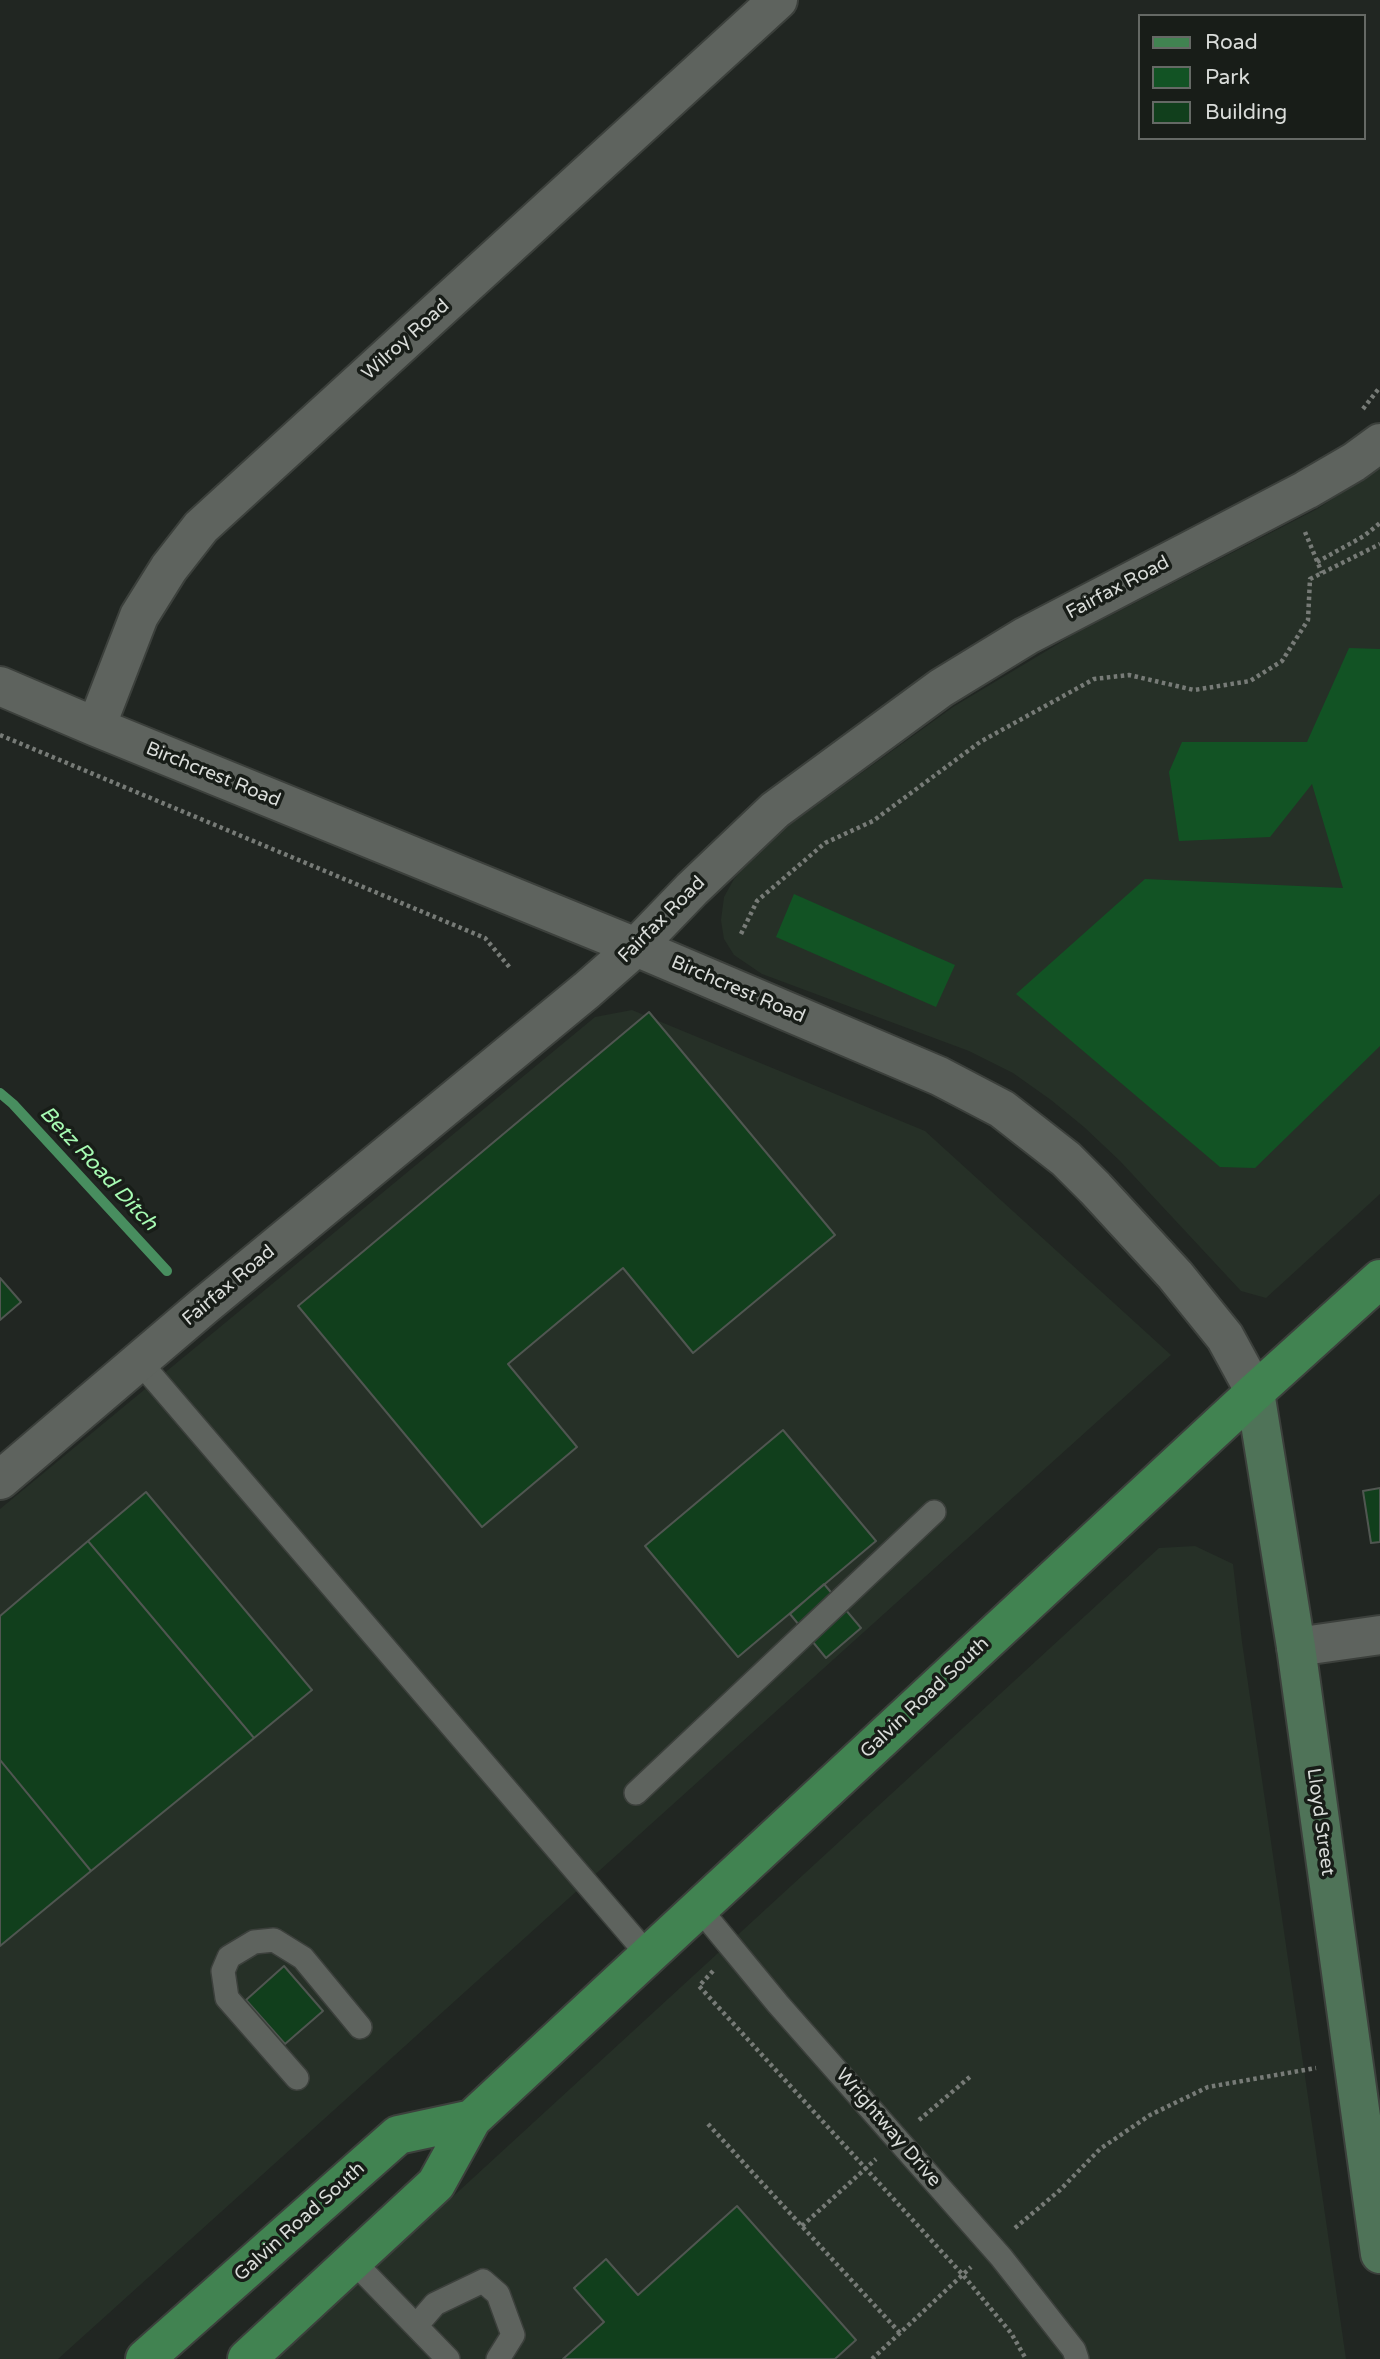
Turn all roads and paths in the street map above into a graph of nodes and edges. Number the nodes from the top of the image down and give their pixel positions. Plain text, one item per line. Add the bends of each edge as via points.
1 (778, 0) edge
2 (1380, 443) edge
3 (1380, 523) edge
4 (1380, 544) edge
5 (1317, 562) dead end
6 (0, 686) edge
7 (96, 727) junction
8 (0, 735) edge
9 (741, 934) dead end
10 (636, 947) junction
11 (511, 969) dead end
12 (1380, 1279) edge
13 (139, 1361) junction
14 (1255, 1392) junction
15 (0, 1480) edge
16 (934, 1512) dead end
17 (1380, 1634) edge
18 (1296, 1647) junction
19 (636, 1793) dead end
20 (699, 1908) junction
21 (734, 1950) junction
22 (648, 1955) junction
23 (360, 2027) dead end
24 (1354, 2062) junction
25 (297, 2078) dead end
26 (472, 2119) junction
27 (708, 2124) dead end
28 (1373, 2146) edge
29 (827, 2204) dead end
30 (802, 2226) junction
31 (992, 2247) junction
32 (1380, 2254) edge
33 (353, 2261) junction
34 (963, 2274) junction
35 (416, 2326) junction
36 (900, 2333) junction
37 (1075, 2355) edge
38 (145, 2359) edge
39 (247, 2359) edge
40 (448, 2359) edge
41 (498, 2359) edge
42 (872, 2359) edge
43 (1027, 2359) edge

1 - 7 street, Wilroy Road via 201,527 139,615
2 - 10 street, Fairfax Road via 1306,490 1026,636 941,688 775,810
3 - 5 path
4 - 9 path via 1310,579 1308,620 1282,661 1250,681 1194,690 1129,675 1094,679 980,742 873,821 825,843 757,901
6 - 7 street, Birchcrest Road
7 - 10 street, Birchcrest Road
8 - 11 path via 485,938
10 - 13 street, Fairfax Road
10 - 14 street, Birchcrest Road via 939,1076 1002,1109 1066,1159 1175,1275 1225,1336
12 - 14 main road, Galvin Road South
13 - 15 street, Fairfax Road
13 - 22 lane
14 - 18 street, Lloyd Street
14 - 20 main road, Galvin Road South
16 - 19 lane
17 - 18 street
18 - 24 street, Lloyd Street
20 - 21 lane, Wrightway Drive
20 - 22 main road, Galvin Road South
21 - 31 lane, Wrightway Drive
21 - 34 path via 699,1986
22 - 26 main road, Galvin Road South
23 - 25 lane via 303,1958 274,1940 254,1942 229,1957 223,1971 227,1998
24 - 28 street, Lloyd Street
24 - 31 path via 1208,2087 1150,2115 1100,2150
26 - 33 main road, Galvin Road South via 436,2184
26 - 38 main road, Galvin Road South via 398,2135
27 - 30 path
28 - 32 street, Lloyd Street
29 - 30 path
30 - 36 path
31 - 34 path
31 - 37 lane, Wrightway Drive
33 - 35 lane
33 - 39 main road, Galvin Road South
34 - 36 path
34 - 43 path
35 - 40 lane
35 - 41 lane via 435,2304 483,2281 498,2294 513,2335
36 - 42 path

